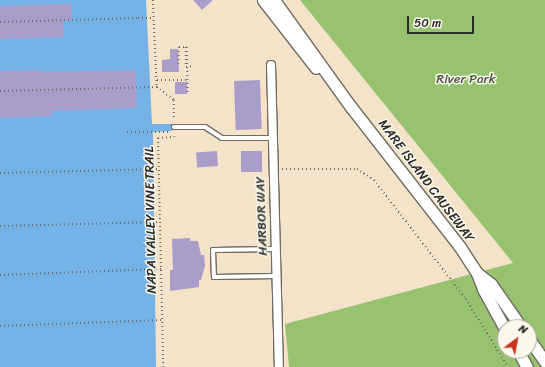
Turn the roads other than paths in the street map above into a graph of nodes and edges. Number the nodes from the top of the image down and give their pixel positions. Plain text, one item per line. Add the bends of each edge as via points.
1 (263, 0) edge
2 (274, 0) edge
3 (271, 65) dead end
4 (351, 106) junction
5 (174, 126) road end
6 (272, 138) junction
7 (275, 249) junction
8 (477, 273) junction
9 (276, 276) junction
10 (500, 319) edge
11 (515, 319) edge
12 (537, 350) edge
13 (545, 362) edge
14 (279, 367) edge

1 - 4 main road, MARE ISLAND CAUSEWAY via 315,66
2 - 4 main road, MARE ISLAND CAUSEWAY
3 - 6 street, HARBOR WAY
4 - 8 main road, MARE ISLAND CAUSEWAY via 452,236
5 - 6 lane via 205,127 222,138
6 - 7 street, HARBOR WAY
7 - 9 street, HARBOR WAY
7 - 9 lane via 213,250 214,277
8 - 10 main road, MARE ISLAND CAUSEWAY
8 - 11 main road, MARE ISLAND CAUSEWAY via 491,284
9 - 14 street, HARBOR WAY
12 - 13 main road

